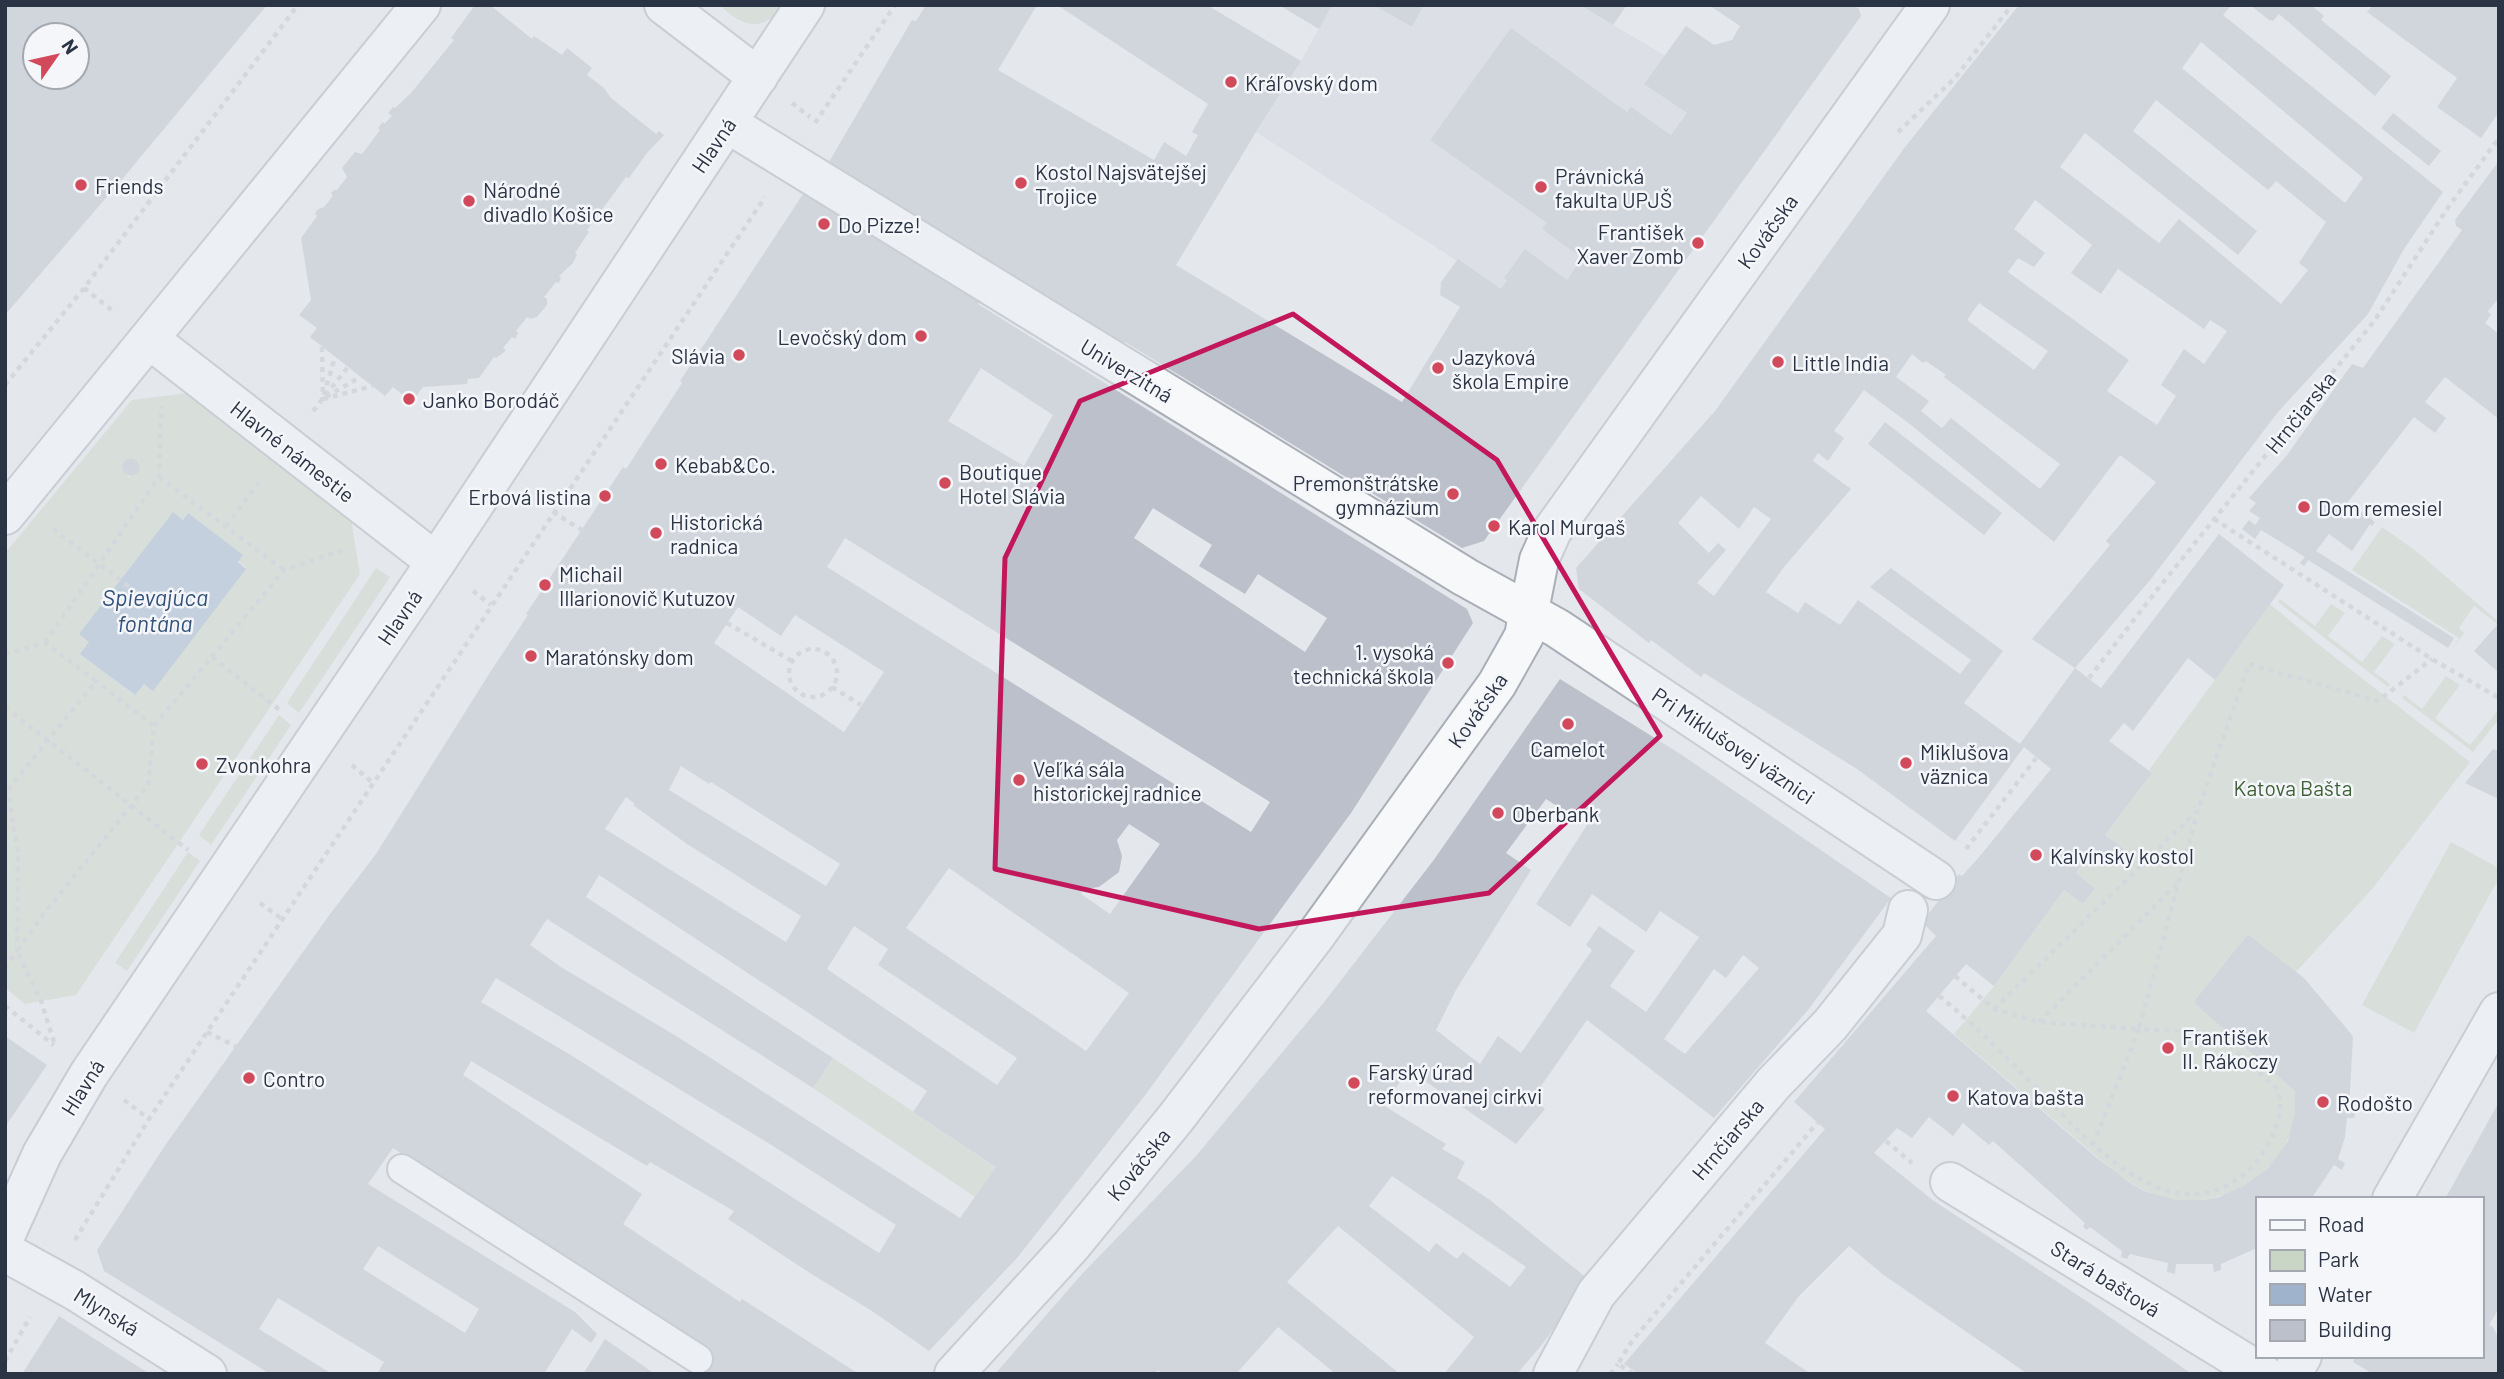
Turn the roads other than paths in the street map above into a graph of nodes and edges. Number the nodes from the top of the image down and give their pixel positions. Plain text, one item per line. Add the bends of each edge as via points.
1 (421, 5) edge
2 (664, 5) edge
3 (805, 5) edge
4 (1930, 5) edge
5 (758, 77) junction
6 (727, 123) junction
7 (149, 339) junction
8 (5, 515) edge
9 (436, 562) junction
10 (1530, 612) junction
11 (1936, 880) road end
12 (1908, 910) dead end
13 (2499, 1012) edge
14 (402, 1169) dead end
15 (1950, 1182) dead end
16 (2393, 1197) edge
17 (5, 1236) edge
18 (5, 1252) edge
19 (2301, 1358) edge
20 (698, 1359) dead end
21 (1556, 1372) edge
22 (206, 1374) edge
23 (954, 1374) edge
24 (2263, 1374) edge
25 (2292, 1374) edge

1 - 7 street
2 - 5 street
3 - 5 street, Hlavná
4 - 10 street, Kováčska via 1552,531 1539,560
5 - 6 street, Hlavná
6 - 9 street, Hlavná
6 - 10 street, Univerzitná via 1465,577
7 - 8 street
7 - 9 street, Hlavné námestie
9 - 17 street, Hlavná via 89,1074 42,1154
10 - 11 street, Pri Miklušovej väznici
10 - 23 street, Kováčska via 1517,652 1497,684 1316,935 1071,1246
12 - 21 street, Hrnčiarska via 1902,935 1830,1025 1774,1083 1596,1294
13 - 16 street
14 - 20 lane
15 - 24 street, Stará baštová
18 - 22 street, Mlynská
19 - 25 street

